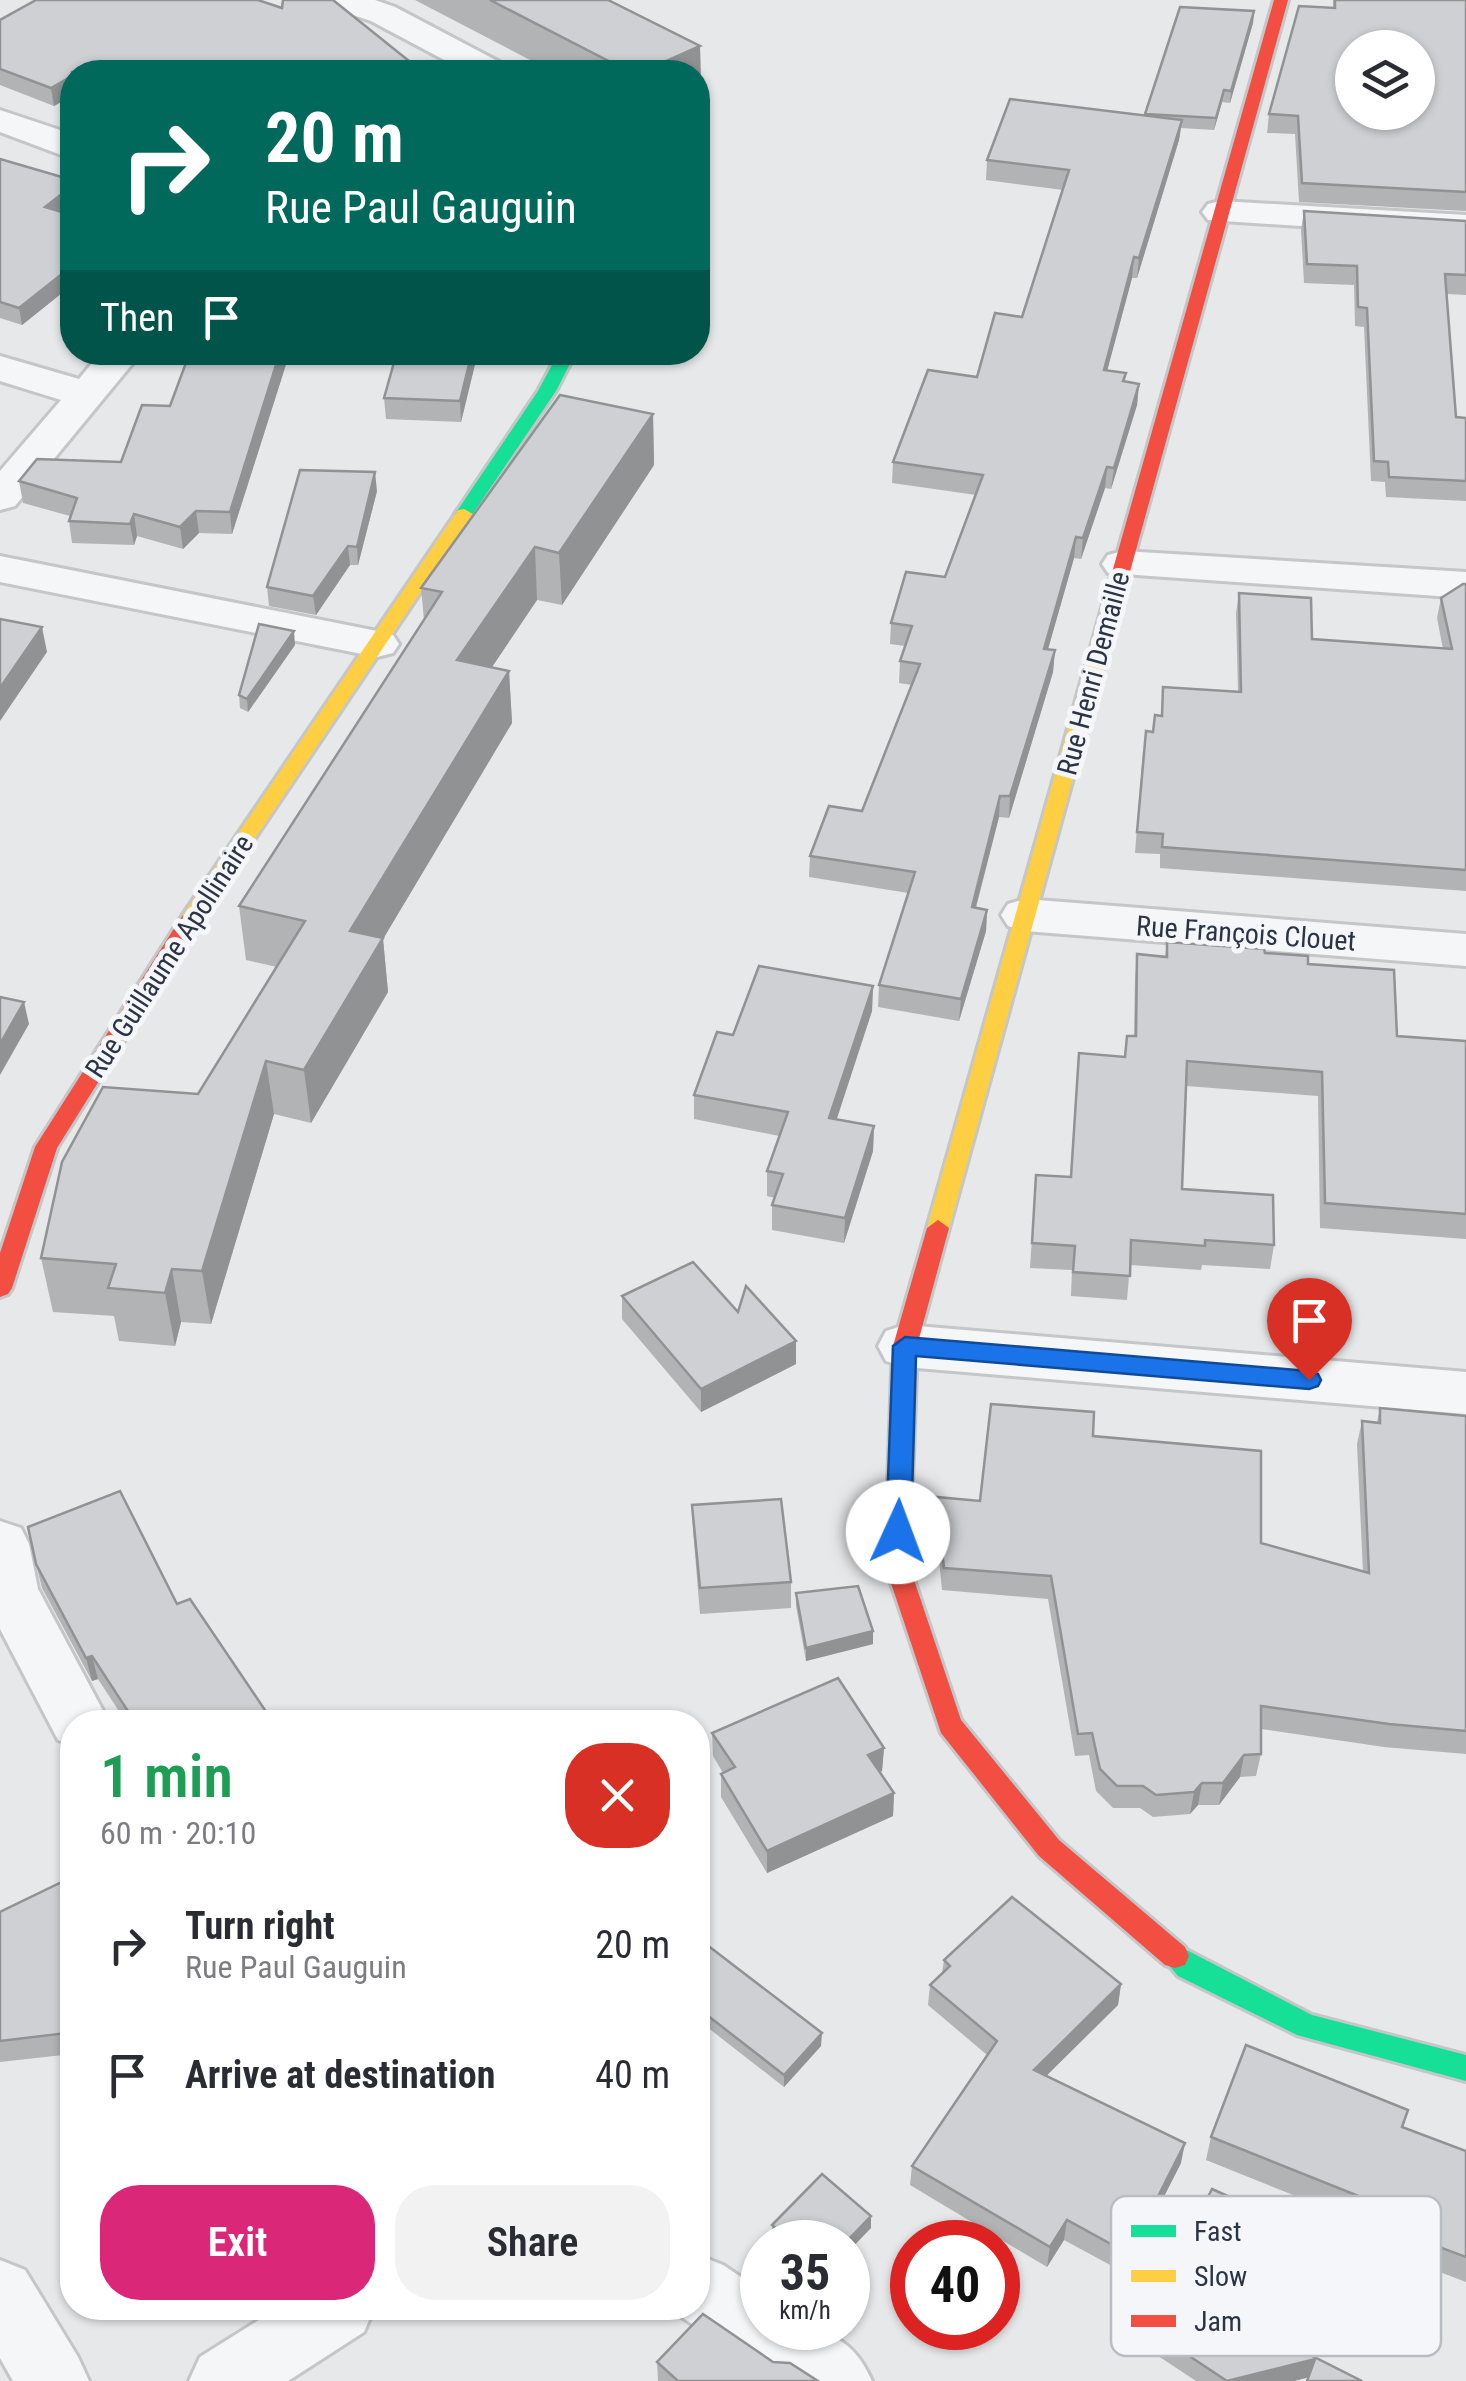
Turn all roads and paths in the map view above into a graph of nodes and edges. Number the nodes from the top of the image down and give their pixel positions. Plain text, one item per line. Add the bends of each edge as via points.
1 (341, 0) edge
2 (1281, 0) edge
3 (470, 60) edge
4 (0, 121) edge
5 (60, 142) edge
6 (1221, 212) junction
7 (1466, 226) edge
8 (111, 365) edge
9 (561, 365) edge
10 (0, 368) edge
11 (85, 394) junction
12 (0, 498) edge
13 (1123, 564) junction
14 (0, 569) edge
15 (1466, 585) edge
16 (376, 644) junction
17 (1026, 915) junction
18 (1466, 950) edge
19 (0, 1288) edge
20 (905, 1346) junction
21 (1466, 1393) edge
22 (0, 1544) edge
23 (73, 1710) edge
24 (1466, 2068) edge
25 (0, 2293) edge
26 (710, 2296) edge
27 (320, 2320) edge
28 (53, 2381) edge
29 (225, 2381) edge
30 (836, 2381) edge

1 - 3 street
2 - 6 street, Rue Henri Demaille
4 - 5 street
6 - 7 street
6 - 13 street, Rue Henri Demaille
8 - 11 street
9 - 16 street, Rue Guillaume Apollinaire
10 - 11 street
11 - 12 street
13 - 15 street
13 - 17 street, Rue Henri Demaille
14 - 16 street
16 - 19 street, Rue Guillaume Apollinaire via 46,1147
17 - 18 street, Rue François Clouet
17 - 20 street, Rue Henri Demaille
20 - 21 street
20 - 24 street, Rue Henri Demaille via 897,1565 950,1724 1049,1848 1188,1967 1307,2026
22 - 23 street via 9,1590
25 - 28 street
26 - 30 street
27 - 29 street

